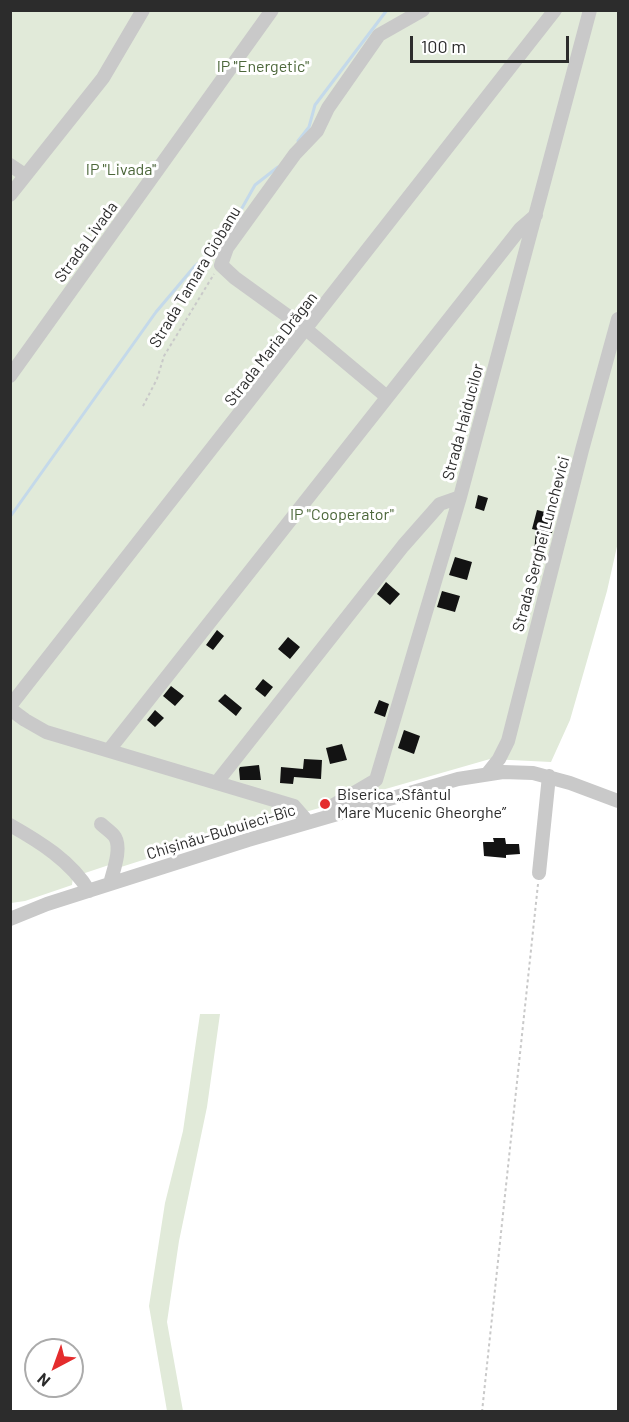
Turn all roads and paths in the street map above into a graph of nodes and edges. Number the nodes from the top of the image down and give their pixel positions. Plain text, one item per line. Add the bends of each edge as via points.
1 (143, 10) edge
2 (272, 10) edge
3 (423, 10) edge
4 (555, 10) edge
5 (590, 10) edge
6 (10, 165) edge
7 (25, 175) junction
8 (10, 195) edge
9 (536, 214) junction
10 (221, 265) junction
11 (618, 319) edge
12 (306, 330) junction
13 (10, 376) edge
14 (387, 397) junction
15 (143, 406) dead end
16 (460, 497) junction
17 (10, 707) edge
18 (109, 750) junction
19 (487, 774) junction
20 (549, 776) junction
21 (217, 782) junction
22 (618, 798) edge
23 (328, 816) junction
24 (308, 822) junction
25 (100, 824) dead end
26 (10, 825) edge
27 (539, 873) joint
28 (110, 884) junction
29 (89, 891) junction
30 (10, 919) edge
31 (482, 1412) edge

1 - 7 street via 102,78
2 - 13 street, Strada Livada
3 - 10 street, Strada Tamara Ciobanu via 379,35 317,130 227,248
4 - 12 street, Strada Maria Drăgan
5 - 9 street, Strada Haiducilor
6 - 7 street
7 - 8 street
9 - 14 street via 519,230
9 - 16 street, Strada Haiducilor
10 - 12 street
10 - 15 path, Strada Tamara Ciobanu via 164,356
11 - 19 street, Strada Serghei Lunchevici via 508,741
12 - 14 street
12 - 17 street, Strada Maria Drăgan
14 - 18 street
16 - 21 street via 440,504 403,546
16 - 23 street, Strada Haiducilor via 376,780 332,806
17 - 18 street via 46,732
18 - 21 street
19 - 20 street, Chișinău-Bubuieci-Bîc via 519,772
19 - 23 street, Chișinău-Bubuieci-Bîc
20 - 22 street, Chișinău-Bubuieci-Bîc
20 - 27 street
21 - 24 street via 294,806
23 - 24 street, Chișinău-Bubuieci-Bîc
24 - 28 street, Chișinău-Bubuieci-Bîc
25 - 28 street via 117,842
26 - 29 street via 75,870
27 - 31 path
28 - 29 street, Chișinău-Bubuieci-Bîc
29 - 30 street, Chișinău-Bubuieci-Bîc

